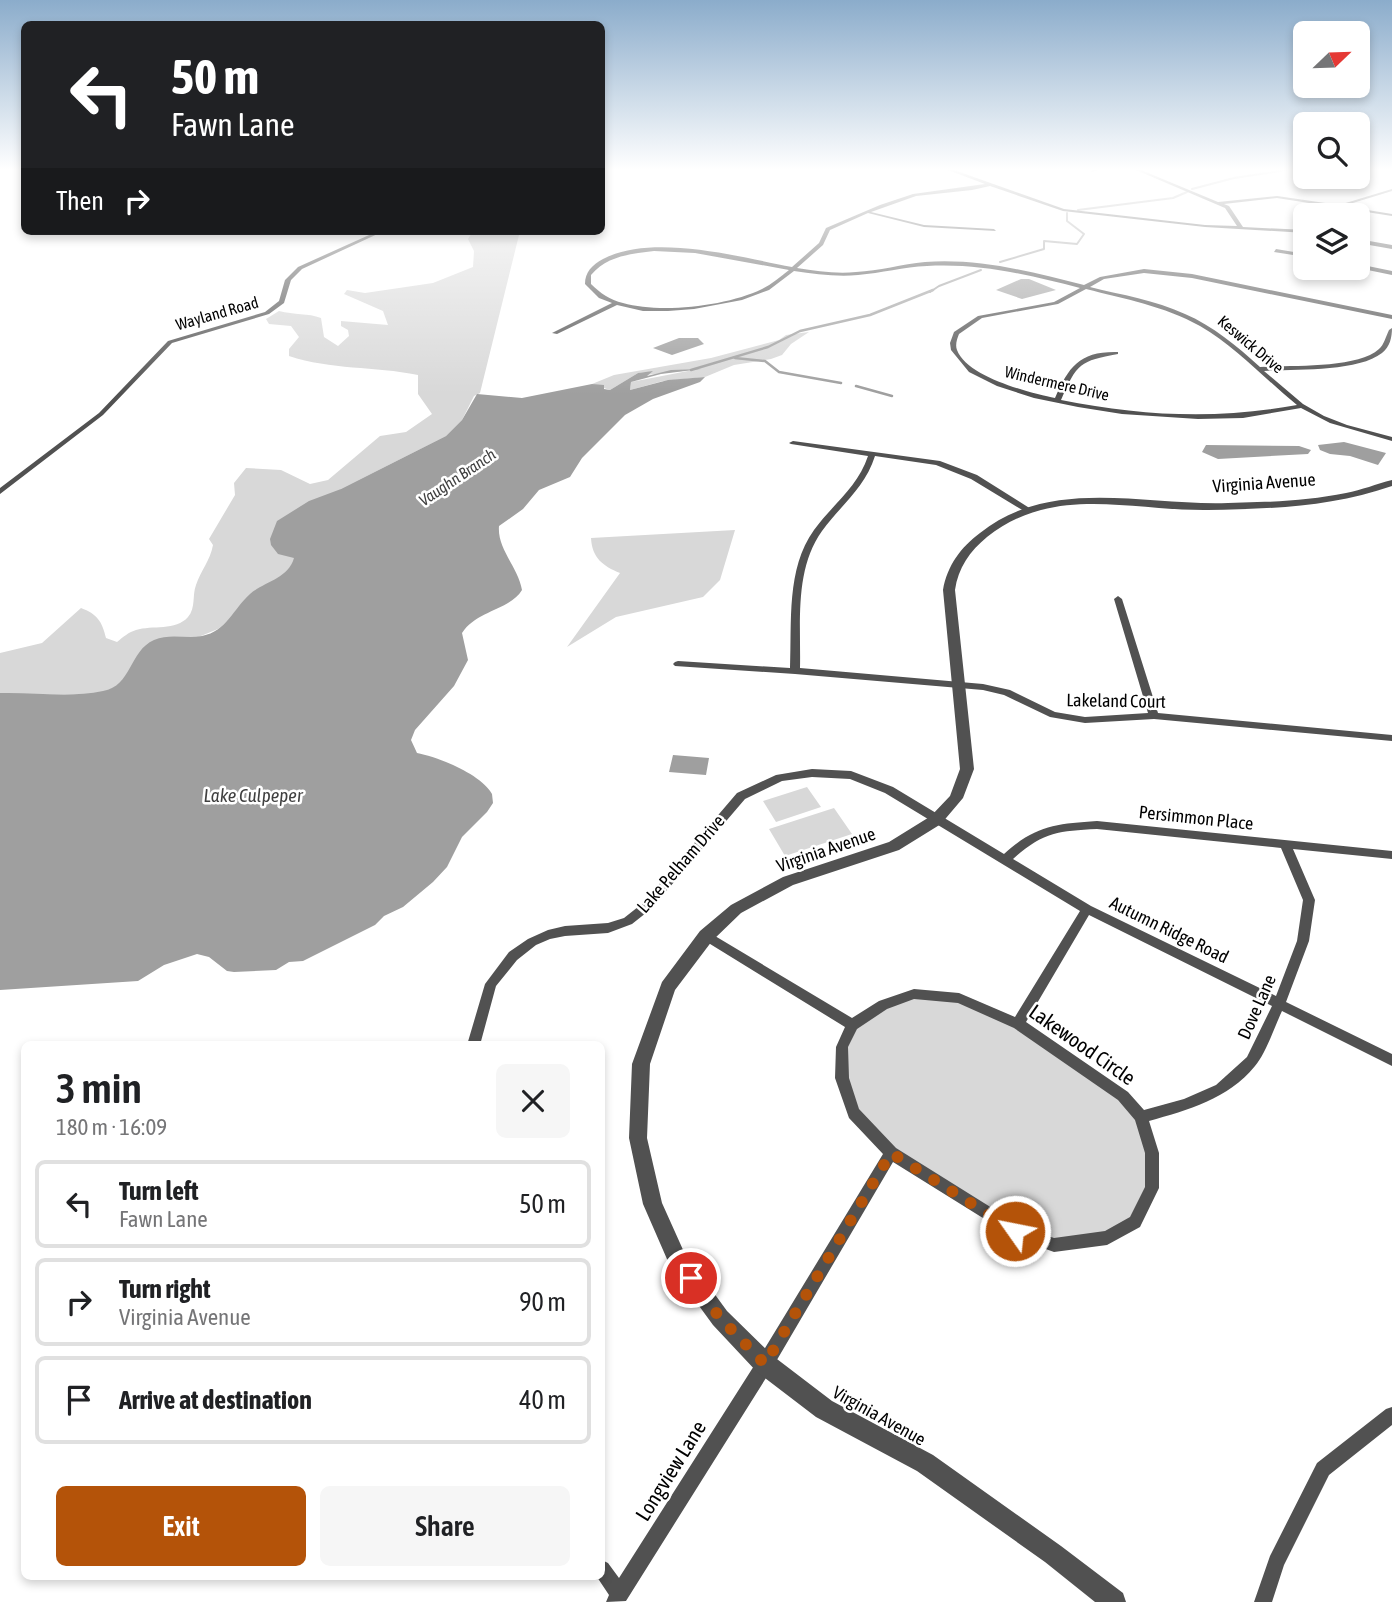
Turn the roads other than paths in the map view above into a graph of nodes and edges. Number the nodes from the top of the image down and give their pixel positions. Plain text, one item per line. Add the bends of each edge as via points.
1 (352, 245) edge
2 (819, 245) edge
3 (1276, 251) dead end
4 (1293, 254) edge
5 (1370, 268) edge
6 (793, 269) junction
7 (1392, 273) edge
8 (1083, 288) junction
9 (617, 303) junction
10 (1392, 317) edge
11 (1392, 330) edge
12 (555, 333) dead end
13 (1116, 353) dead end
14 (1261, 369) junction
15 (1058, 400) junction
16 (1303, 406) junction
17 (1392, 439) edge
18 (793, 443) dead end
19 (872, 453) junction
20 (1392, 483) edge
21 (0, 492) edge
22 (1027, 509) junction
23 (1118, 599) dead end
24 (678, 664) dead end
25 (795, 671) junction
26 (960, 686) junction
27 (1154, 716) junction
28 (1392, 738) edge
29 (936, 820) junction
30 (1286, 846) junction
31 (1392, 855) edge
32 (1006, 859) junction
33 (1087, 909) junction
34 (706, 936) junction
35 (1279, 1004) junction
36 (1018, 1024) junction
37 (852, 1025) junction
38 (474, 1041) edge
39 (1392, 1060) edge
40 (1141, 1117) junction
41 (891, 1153) junction
42 (765, 1364) junction
43 (1392, 1415) edge
44 (605, 1575) edge
45 (617, 1598) edge
46 (1114, 1602) edge
47 (1263, 1602) edge

1 - 21 street, Wayland Road via 300,268 288,280 282,302 267,313 170,342 101,414
2 - 6 street
3 - 4 street
5 - 7 street
6 - 8 street, Keswick Drive via 856,274 926,264 972,264 1017,270
6 - 9 street via 758,293 707,305 670,310
6 - 9 street, Keswick Drive via 695,251 627,253 595,266 587,279 596,293
8 - 10 street, Windermere Drive via 1119,273 1167,272
8 - 14 street, Keswick Drive via 1182,313 1220,334
8 - 15 street, Windermere Drive via 1056,303 980,317 956,333 952,346 955,355 980,376 1021,393
9 - 12 street
11 - 14 street via 1383,349 1363,359
13 - 15 street via 1076,363
14 - 16 street, Keswick Drive
15 - 16 street, Windermere Drive via 1103,410 1190,418
16 - 17 street, Keswick Drive via 1349,427
18 - 19 street
19 - 22 street via 937,463 974,477
19 - 25 street via 860,484 816,533 804,558
20 - 22 street, Virginia Avenue via 1352,495 1291,502 1198,507 1090,499
22 - 26 street, Virginia Avenue via 984,533 955,566 949,590
23 - 27 street
24 - 25 street, Lakeland Court
25 - 26 street, Lakeland Court
26 - 27 street, Lakeland Court via 1006,692 1053,715 1085,720
26 - 29 street, Virginia Avenue via 967,769 956,798
27 - 28 street, Lakeland Court
29 - 32 street, Autumn Ridge Road
29 - 34 street, Virginia Avenue via 894,846 788,881 736,909
29 - 38 street, Lake Pelham Drive via 889,790 851,775 812,773 779,778 741,796 634,917 608,928 548,935 513,956 491,984
30 - 31 street, Persimmon Place
30 - 32 street, Persimmon Place via 1086,826 1052,828 1028,838
30 - 35 street, Dove Lane via 1308,900 1303,942
32 - 33 street, Autumn Ridge Road
33 - 35 street, Autumn Ridge Road
33 - 36 street
34 - 37 street
34 - 42 street, Virginia Avenue via 668,987 641,1064 638,1138 653,1205 677,1259 720,1318
35 - 39 street, Autumn Ridge Road
35 - 40 street, Dove Lane via 1252,1061 1222,1089
36 - 37 street, Lakewood Circle via 959,998 914,994 883,1005
36 - 40 street, Lakewood Circle via 1123,1096
37 - 41 street, Lakewood Circle via 842,1047 842,1078 854,1113
40 - 41 street, Lakewood Circle via 1152,1153 1152,1188 1135,1222 1107,1238 1054,1245 1015,1231
41 - 42 street, Longview Lane
42 - 45 street, Longview Lane
42 - 46 street, Virginia Avenue via 824,1409 925,1463
43 - 47 street via 1323,1469 1276,1562
44 - 45 street

